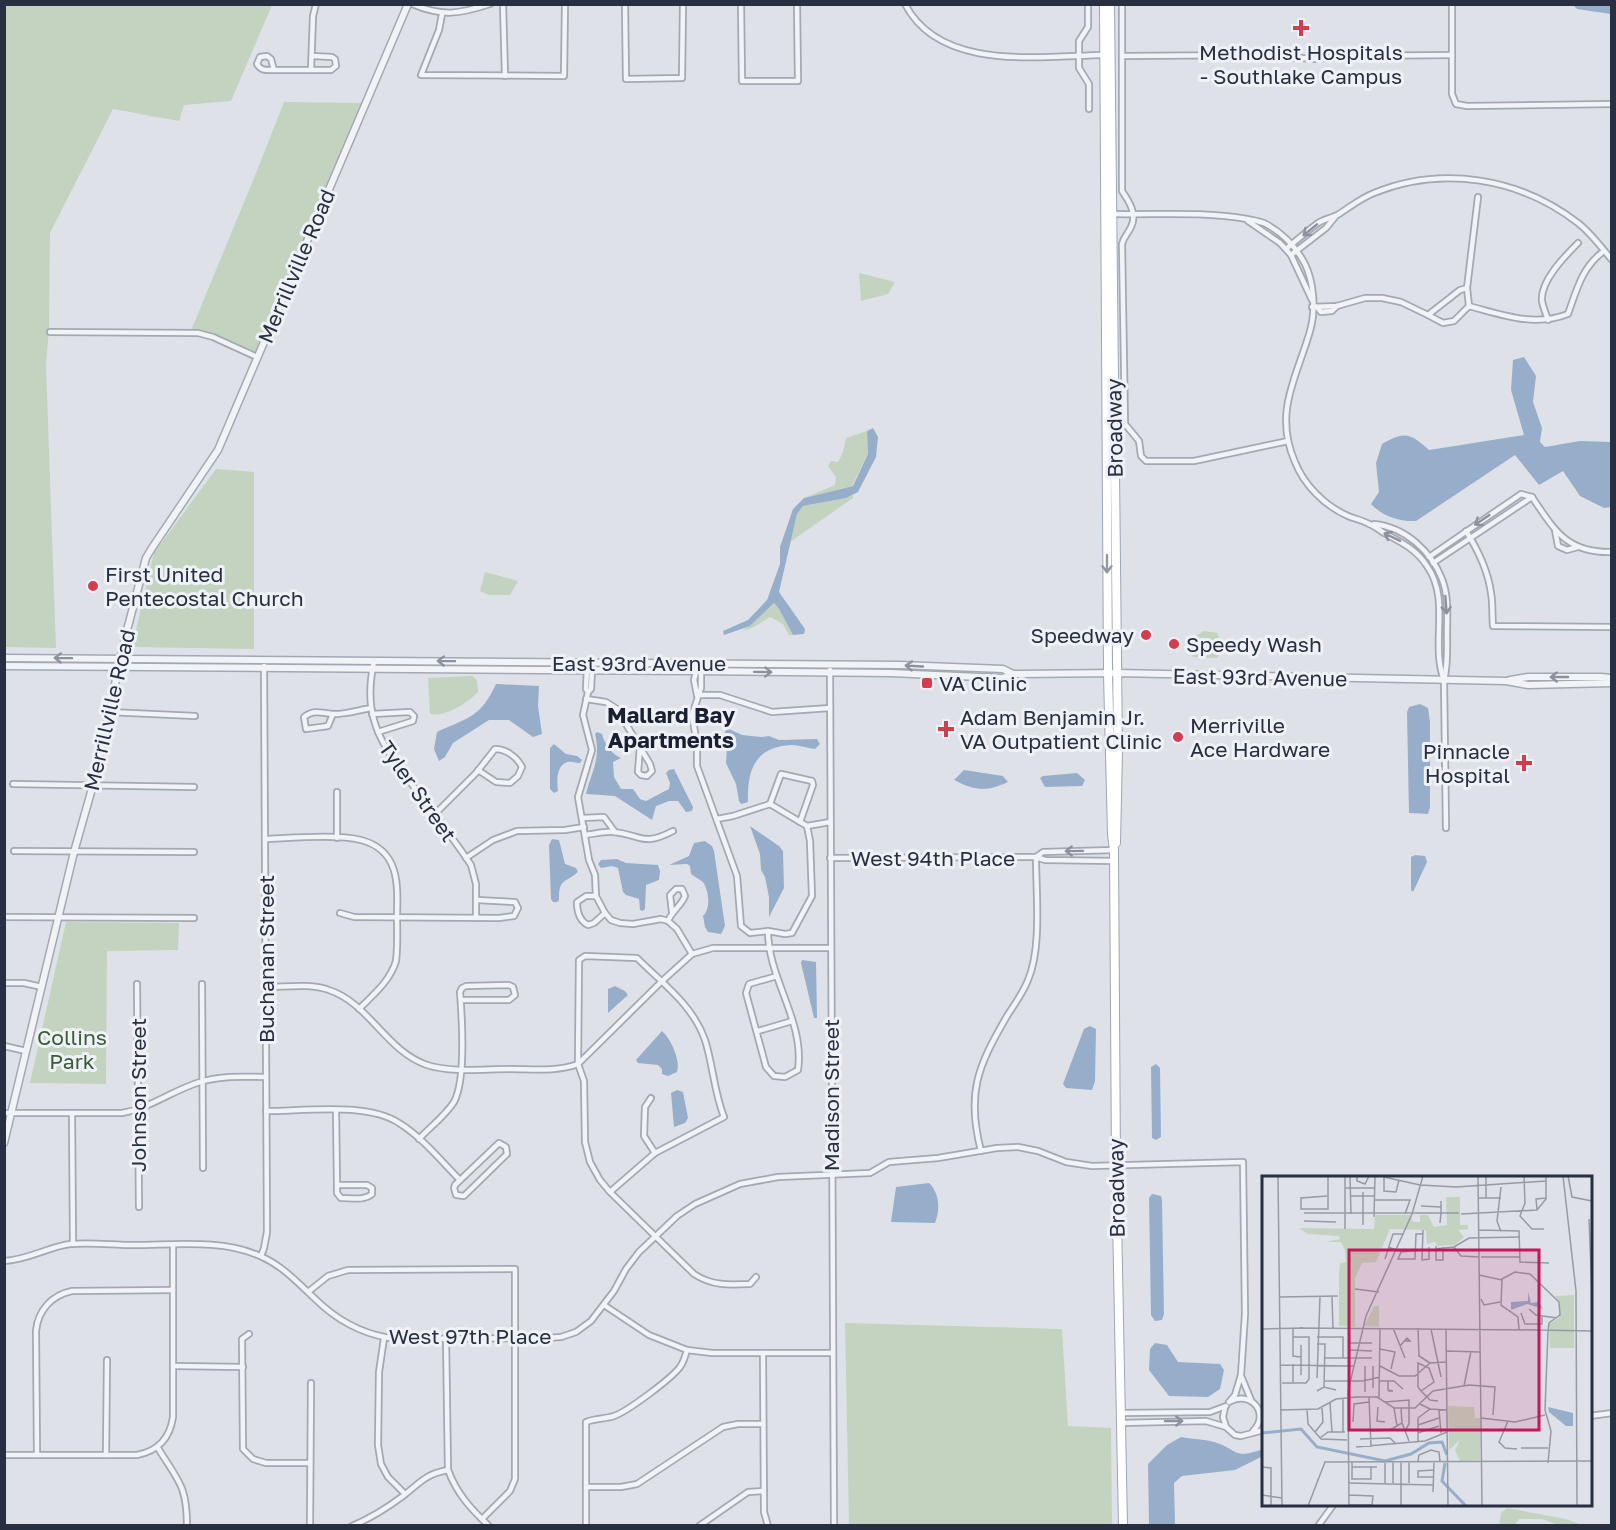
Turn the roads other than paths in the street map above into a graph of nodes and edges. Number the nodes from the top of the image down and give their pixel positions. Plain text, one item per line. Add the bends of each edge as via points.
1 (316, 4) edge
2 (410, 4) edge
3 (490, 4) edge
4 (503, 4) edge
5 (565, 4) edge
6 (625, 4) edge
7 (683, 4) edge
8 (741, 4) edge
9 (797, 4) edge
10 (905, 4) edge
11 (1088, 4) edge
12 (1104, 4) edge
13 (1110, 4) edge
14 (1122, 4) edge
15 (1452, 4) edge
16 (442, 14) junction
17 (1452, 55) junction
18 (312, 56) junction
19 (1079, 56) junction
20 (1104, 56) junction
21 (1122, 56) junction
22 (274, 70) dead end
23 (311, 70) junction
24 (505, 76) junction
25 (1611, 104) edge
26 (1089, 109) dead end
27 (1478, 197) dead end
28 (1109, 214) junction
29 (1132, 214) junction
30 (1336, 215) junction
31 (1246, 219) junction
32 (1578, 243) dead end
33 (1292, 244) junction
34 (1286, 249) junction
35 (1297, 250) junction
36 (1604, 251) junction
37 (1291, 255) junction
38 (1611, 260) edge
39 (1467, 288) junction
40 (1312, 300) junction
41 (1469, 306) junction
42 (1315, 307) junction
43 (1428, 315) junction
44 (1548, 320) junction
45 (50, 332) dead end
46 (257, 357) junction
47 (1288, 441) junction
48 (1532, 497) junction
49 (1371, 524) junction
50 (1555, 530) junction
51 (1466, 531) junction
52 (1470, 537) junction
53 (1578, 547) junction
54 (1611, 552) edge
55 (1429, 557) junction
56 (1423, 561) junction
57 (1433, 563) junction
58 (1428, 567) junction
59 (1611, 627) edge
60 (4, 658) edge
61 (374, 660) junction
62 (120, 663) junction
63 (699, 663) junction
64 (264, 664) junction
65 (829, 664) junction
66 (4, 666) edge
67 (590, 667) junction
68 (372, 668) junction
69 (698, 671) junction
70 (830, 673) junction
71 (1117, 673) junction
72 (1014, 674) junction
73 (1108, 674) junction
74 (1611, 678) edge
75 (1444, 680) junction
76 (1506, 681) junction
77 (1611, 683) edge
78 (698, 695) junction
79 (586, 699) junction
80 (830, 708) junction
81 (372, 711) junction
82 (109, 712) junction
83 (333, 714) junction
84 (195, 716) dead end
85 (378, 732) junction
86 (640, 746) junction
87 (478, 770) junction
88 (13, 784) dead end
89 (93, 785) junction
90 (194, 787) dead end
91 (337, 792) dead end
92 (770, 804) junction
93 (434, 815) junction
94 (582, 818) junction
95 (717, 819) junction
96 (800, 822) junction
97 (830, 822) junction
98 (807, 826) junction
99 (584, 827) junction
100 (1446, 828) dead end
101 (673, 831) dead end
102 (615, 832) junction
103 (585, 835) junction
104 (265, 838) junction
105 (337, 838) junction
106 (1114, 850) junction
107 (14, 851) dead end
108 (74, 852) junction
109 (194, 852) dead end
110 (1036, 857) junction
111 (466, 858) junction
112 (830, 858) junction
113 (1115, 861) junction
114 (596, 893) junction
115 (477, 900) junction
116 (672, 912) junction
117 (340, 913) dead end
118 (605, 913) junction
119 (4, 916) edge
120 (59, 917) junction
121 (397, 917) junction
122 (194, 918) dead end
123 (476, 918) junction
124 (668, 921) junction
125 (768, 932) junction
126 (830, 948) junction
127 (768, 949) junction
128 (692, 954) junction
129 (777, 976) junction
130 (4, 982) edge
131 (661, 982) junction
132 (137, 984) dead end
133 (202, 984) dead end
134 (42, 987) junction
135 (265, 987) junction
136 (461, 1000) junction
137 (359, 1009) junction
138 (792, 1021) junction
139 (758, 1031) junction
140 (4, 1046) edge
141 (26, 1051) junction
142 (578, 1064) junction
143 (461, 1069) junction
144 (266, 1077) junction
145 (202, 1081) junction
146 (651, 1098) dead end
147 (138, 1110) junction
148 (336, 1110) junction
149 (266, 1111) junction
150 (72, 1113) junction
151 (8, 1114) edge
152 (419, 1139) junction
153 (4, 1143) edge
154 (981, 1151) junction
155 (655, 1154) junction
156 (1116, 1166) junction
157 (203, 1168) dead end
158 (832, 1176) junction
159 (460, 1180) junction
160 (337, 1185) junction
161 (610, 1192) junction
162 (139, 1207) dead end
163 (654, 1236) junction
164 (73, 1244) junction
165 (173, 1245) junction
166 (261, 1256) junction
167 (4, 1261) edge
168 (756, 1277) dead end
169 (173, 1290) junction
170 (308, 1292) junction
171 (604, 1305) junction
172 (249, 1334) dead end
173 (384, 1338) junction
174 (447, 1338) junction
175 (515, 1338) junction
176 (687, 1350) junction
177 (763, 1353) junction
178 (833, 1353) junction
179 (107, 1360) dead end
180 (174, 1366) junction
181 (243, 1367) junction
182 (1241, 1375) junction
183 (311, 1383) dead end
184 (1251, 1400) junction
185 (1227, 1404) junction
186 (1259, 1409) junction
187 (1121, 1413) junction
188 (1611, 1413) edge
189 (1262, 1414) edge
190 (1592, 1416) edge
191 (1121, 1423) junction
192 (763, 1424) junction
193 (1226, 1427) junction
194 (1262, 1430) edge
195 (1253, 1432) junction
196 (158, 1448) junction
197 (4, 1455) edge
198 (37, 1455) junction
199 (106, 1455) junction
200 (310, 1462) junction
201 (448, 1470) junction
202 (586, 1487) junction
203 (764, 1491) junction
204 (405, 1494) junction
205 (1333, 1506) edge
206 (482, 1519) junction
207 (187, 1526) edge
208 (310, 1526) edge
209 (352, 1526) edge
210 (489, 1526) edge
211 (586, 1526) edge
212 (699, 1526) edge
213 (768, 1526) edge
214 (834, 1526) edge
215 (1123, 1526) edge
216 (1318, 1526) edge

1 - 18 street
2 - 16 street
2 - 46 street, Merrillville Road
3 - 16 street
4 - 24 street
5 - 24 street via 564,76
6 - 7 street via 626,79 682,78
8 - 9 street via 742,81 798,81
10 - 19 street via 921,28 956,48 1008,57
11 - 19 street via 1088,27 1079,41
12 - 20 main road, Broadway
13 - 28 main road, Broadway
14 - 21 street
15 - 17 street
16 - 24 street via 422,75
17 - 21 street via 1315,59 1255,55
17 - 25 street via 1452,94 1456,104
18 - 23 street
18 - 23 street via 332,57 337,62 332,70
19 - 20 street
19 - 26 street via 1079,68 1089,84
20 - 28 main road, Broadway
21 - 29 street via 1122,190 1130,201
22 - 23 street
27 - 39 street
28 - 29 street
28 - 71 main road, Broadway
28 -> 73 main road, Broadway
29 - 31 street via 1224,215
29 - 47 street via 1131,227 1122,244 1124,405 1125,424 1138,441 1143,459 1194,461
30 -> 33 street via 1320,221
30 - 35 street
30 - 36 street via 1389,188 1437,178 1462,178 1509,187 1539,198 1579,224
31 - 33 street via 1266,224
31 - 34 street
32 - 44 street via 1548,281 1542,299
33 - 34 street
33 - 35 street
34 - 37 street
35 - 37 street
35 - 40 street via 1312,283
36 - 38 street
36 - 44 street via 1585,269 1568,314
37 - 40 street
39 - 41 street
39 - 43 street
40 - 42 street
41 - 43 street via 1454,321 1443,323
41 - 44 street via 1519,318
42 - 43 street via 1382,298
42 - 47 street via 1286,405
45 - 46 street via 198,333
46 - 62 street, Merrillville Road via 218,450 146,558
47 - 49 street via 1300,472 1316,493 1346,515
48 - 50 street
48 -> 51 street via 1521,494
48 - 52 street
49 - 55 street via 1400,531
56 -> 49 street via 1407,545
50 - 53 street
50 - 53 street via 1558,546 1567,550
51 - 52 street
51 - 55 street
52 - 57 street
52 - 59 street via 1488,579 1493,626
53 - 54 street
55 - 56 street
55 - 57 street
56 - 58 street
57 - 58 street
57 -> 75 street via 1442,579 1447,603 1448,668
58 - 75 street via 1437,591 1440,668
62 -> 60 street
61 - 64 street, East 93rd Avenue
67 -> 61 street, East 93rd Avenue
61 - 68 street, Tyler Street
62 - 64 street
62 - 66 street
62 - 82 street, Merrillville Road
63 - 65 street, East 93rd Avenue
63 - 67 street, East 93rd Avenue
63 - 69 street
64 - 68 street, East 93rd Avenue
64 - 104 street, Buchanan Street
65 - 70 street, Madison Street
72 -> 65 street, East 93rd Avenue via 1003,669
67 - 68 street, East 93rd Avenue
67 - 69 street, East 93rd Avenue
67 - 79 street
68 - 81 street, Tyler Street
69 -> 70 street, East 93rd Avenue
69 - 78 street via 694,680
70 - 72 street, East 93rd Avenue via 1002,678
70 - 80 street, Madison Street
71 - 73 street, East 93rd Avenue
71 - 75 street, East 93rd Avenue
71 - 106 main road, Broadway via 1118,834
72 - 73 street, East 93rd Avenue
73 - 106 main road, Broadway
74 -> 76 street, East 93rd Avenue via 1527,677
75 - 76 street, East 93rd Avenue
75 - 100 street
76 - 77 street, East 93rd Avenue via 1528,685
78 - 80 street via 720,695 772,712
78 - 95 street via 692,715 697,766
79 - 86 street via 617,708
79 - 94 street via 583,715 592,750 578,797
80 - 97 street, Madison Street
81 - 83 street
81 - 85 street, Tyler Street
81 - 85 street via 410,712 414,716 413,721
82 - 84 street
82 - 89 street, Merrillville Road
83 - 83 street via 307,714 306,729 328,726
85 - 93 street, Tyler Street
86 - 86 street via 652,767 651,774 646,776 638,772
87 - 87 street via 495,749 513,756 522,767 510,783 496,782
87 - 93 street
88 - 89 street
89 - 90 street
89 - 108 street, Merrillville Road
91 - 105 street
92 - 95 street
92 - 96 street
92 - 96 street via 781,774 812,781
93 - 111 street, Tyler Street
94 - 99 street
94 - 102 street via 604,817
95 - 125 street via 738,876 741,926 750,933
96 - 98 street
97 - 98 street
97 - 112 street, Madison Street
98 - 125 street via 812,896 792,933
99 - 103 street
99 - 111 street via 517,831 493,840
101 - 102 street via 645,840
102 - 103 street
103 - 114 street
104 - 105 street
104 - 135 street, Buchanan Street
105 - 121 street via 362,840 378,848 393,865 398,879
106 -> 110 street, West 94th Place via 1043,852
106 - 113 main road, Broadway
107 - 108 street
108 - 109 street
108 - 120 street, Merrillville Road
110 - 112 street, West 94th Place
110 - 113 street, West 94th Place
110 - 154 street via 1033,965 1028,981 984,1057 975,1088 974,1126
111 - 115 street, Tyler Street via 474,874
112 - 126 street, Madison Street
113 - 156 main road, Broadway
114 - 118 street
114 - 118 street via 577,902 579,914 588,925
115 - 123 street, Tyler Street
115 - 123 street via 509,900 518,908 510,918
116 - 116 street via 683,901 682,890 676,889 670,895
116 - 124 street
117 - 121 street via 354,917
118 - 124 street via 620,923
119 - 120 street
120 - 122 street
120 - 134 street, Merrillville Road
121 - 123 street
121 - 137 street via 393,971
124 - 128 street
125 - 127 street
126 - 127 street
126 - 158 street, Madison Street
127 - 128 street via 713,948
127 - 129 street
128 - 131 street
129 - 138 street
129 - 139 street via 749,984 746,993
130 - 134 street
131 - 142 street
131 - 142 street via 637,958 585,956 579,960
131 - 155 street via 681,1000 704,1038 724,1117
132 - 147 street, Johnson Street
133 - 145 street
134 - 141 street, Merrillville Road
135 - 137 street via 320,987 339,994
135 - 144 street, Buchanan Street
136 - 136 street via 508,1000 515,992 509,985 466,986 460,992
136 - 143 street
137 - 143 street via 405,1054 429,1065
138 - 139 street
138 - 139 street via 798,1070 785,1077 774,1076 766,1067
140 - 141 street
141 - 151 street, Merrillville Road
142 - 143 street via 559,1069
142 - 161 street via 584,1080 587,1152
143 - 152 street via 460,1087 453,1103
144 - 145 street
144 - 149 street, Buchanan Street
145 - 147 street
145 - 157 street
146 - 155 street via 645,1107 644,1137
147 - 150 street
147 - 162 street, Johnson Street
148 - 149 street
148 - 152 street via 382,1114
148 - 160 street
149 - 166 street, Buchanan Street via 267,1232
150 - 151 street
150 - 164 street
151 - 153 street, Merrillville Road
152 - 159 street
154 - 156 street, West 97th Place via 1018,1147 1066,1162
154 - 158 street, West 97th Place via 899,1160 870,1173
155 - 161 street
156 - 182 street, West 97th Place via 1243,1162 1245,1314
156 - 187 main road, Broadway
158 - 163 street, West 97th Place via 740,1184 695,1204
158 - 178 street, Madison Street
159 - 159 street via 454,1188 460,1197 507,1154 504,1144 496,1144
160 - 160 street via 367,1185 372,1194 366,1198 341,1198
161 - 163 street
163 - 168 street via 704,1280 719,1285 750,1284
163 - 171 street, West 97th Place via 626,1269
164 - 165 street, West 97th Place
164 - 167 street, West 97th Place
165 - 166 street, West 97th Place via 225,1246
165 - 169 street
166 - 170 street, West 97th Place
169 - 180 street
169 - 198 street via 72,1291 49,1302 38,1319 36,1331
170 - 173 street, West 97th Place via 339,1319
170 - 175 street via 328,1276 348,1270 515,1269
171 - 175 street, West 97th Place via 576,1332
171 - 176 street via 649,1335
172 - 181 street via 242,1339
173 - 174 street, West 97th Place
173 - 204 street via 379,1372 378,1445 388,1477
174 - 175 street, West 97th Place
174 - 201 street
175 - 206 street via 515,1479 510,1491
176 - 177 street
176 - 202 street via 681,1367 628,1408 614,1416 586,1422
177 - 178 street
177 - 192 street
178 - 214 street, Madison Street
179 - 199 street
180 - 181 street
180 - 196 street via 172,1426
181 - 200 street via 243,1449 253,1460 266,1463
182 - 184 street
182 - 185 street via 1235,1395
183 - 200 street
184 - 185 street via 1240,1398
184 - 186 street
185 - 187 street via 1210,1412
185 - 193 street via 1223,1417
186 - 189 street
186 - 195 street via 1260,1421
187 - 191 main road, Broadway
188 - 190 street
191 -> 193 street via 1206,1421
191 - 215 main road, Broadway
192 - 202 street via 723,1427 637,1484
192 - 203 street
193 - 195 street via 1235,1435
194 - 195 street
196 - 199 street via 146,1454
196 - 207 street via 179,1479 186,1498
197 - 198 street
198 - 199 street
200 - 208 street
201 - 204 street via 429,1475
201 - 206 street via 461,1496
202 - 211 street
203 - 212 street via 748,1492
203 - 213 street
204 - 209 street
205 - 216 street
206 - 210 street

